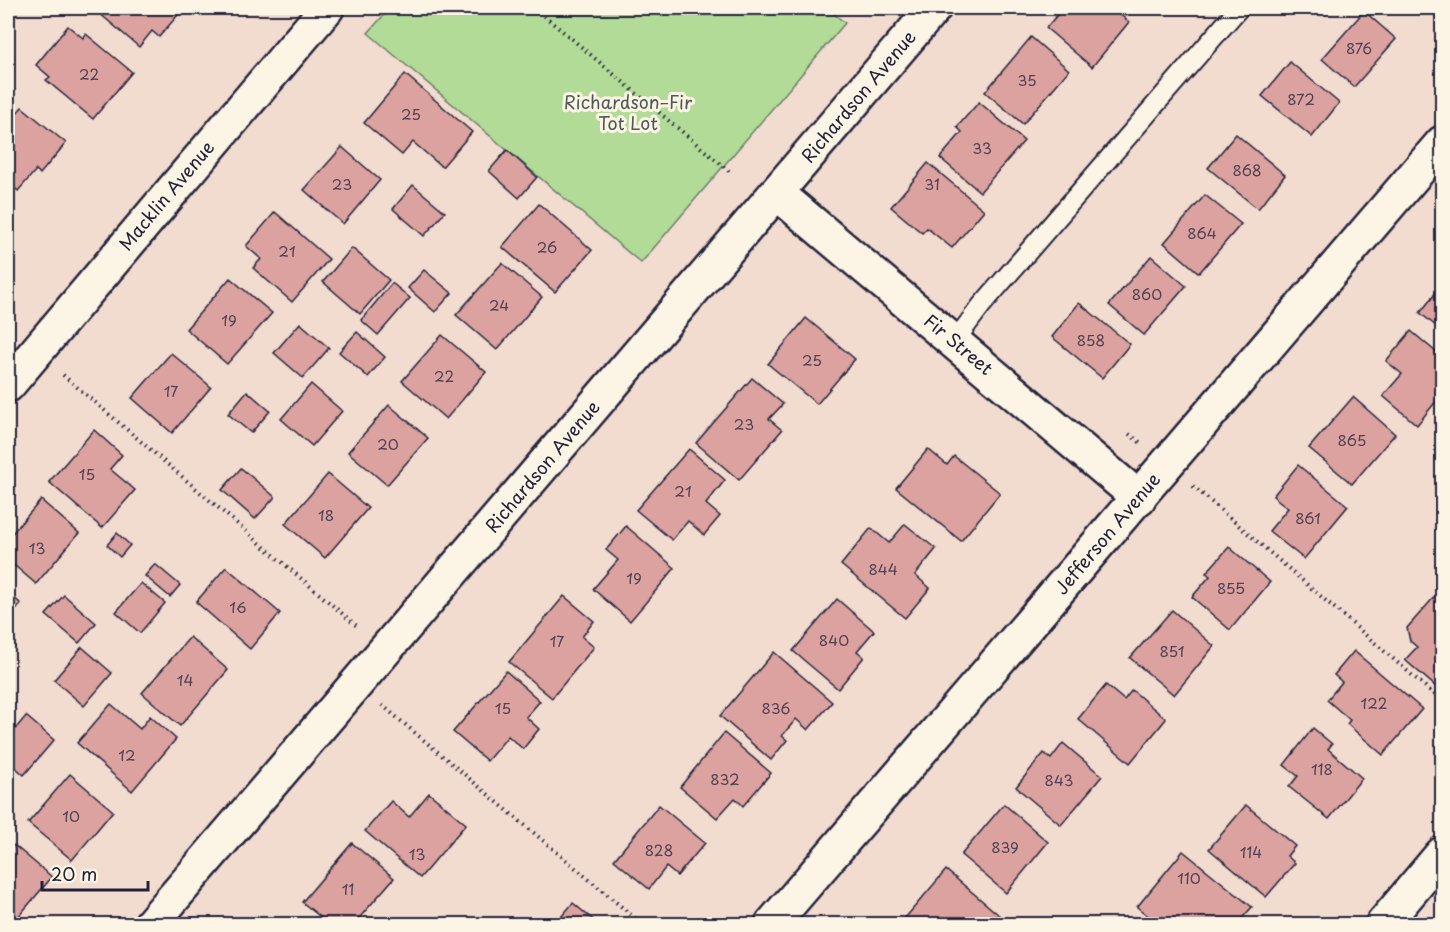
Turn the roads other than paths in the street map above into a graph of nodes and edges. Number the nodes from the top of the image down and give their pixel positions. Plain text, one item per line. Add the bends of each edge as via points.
1 (327, 8) edge
2 (934, 8) edge
3 (1239, 8) edge
4 (1443, 143) edge
5 (777, 193) junction
6 (954, 342) junction
7 (8, 385) edge
8 (1139, 498) junction
9 (1443, 854) edge
10 (151, 924) edge
11 (772, 924) edge
12 (1383, 924) edge

1 - 7 street, Macklin Avenue
2 - 5 street, Richardson Avenue
3 - 6 lane
4 - 8 street, Jefferson Avenue
5 - 6 street, Fir Street
5 - 10 street, Richardson Avenue
6 - 8 street, Fir Street
8 - 11 street, Jefferson Avenue
9 - 12 street

